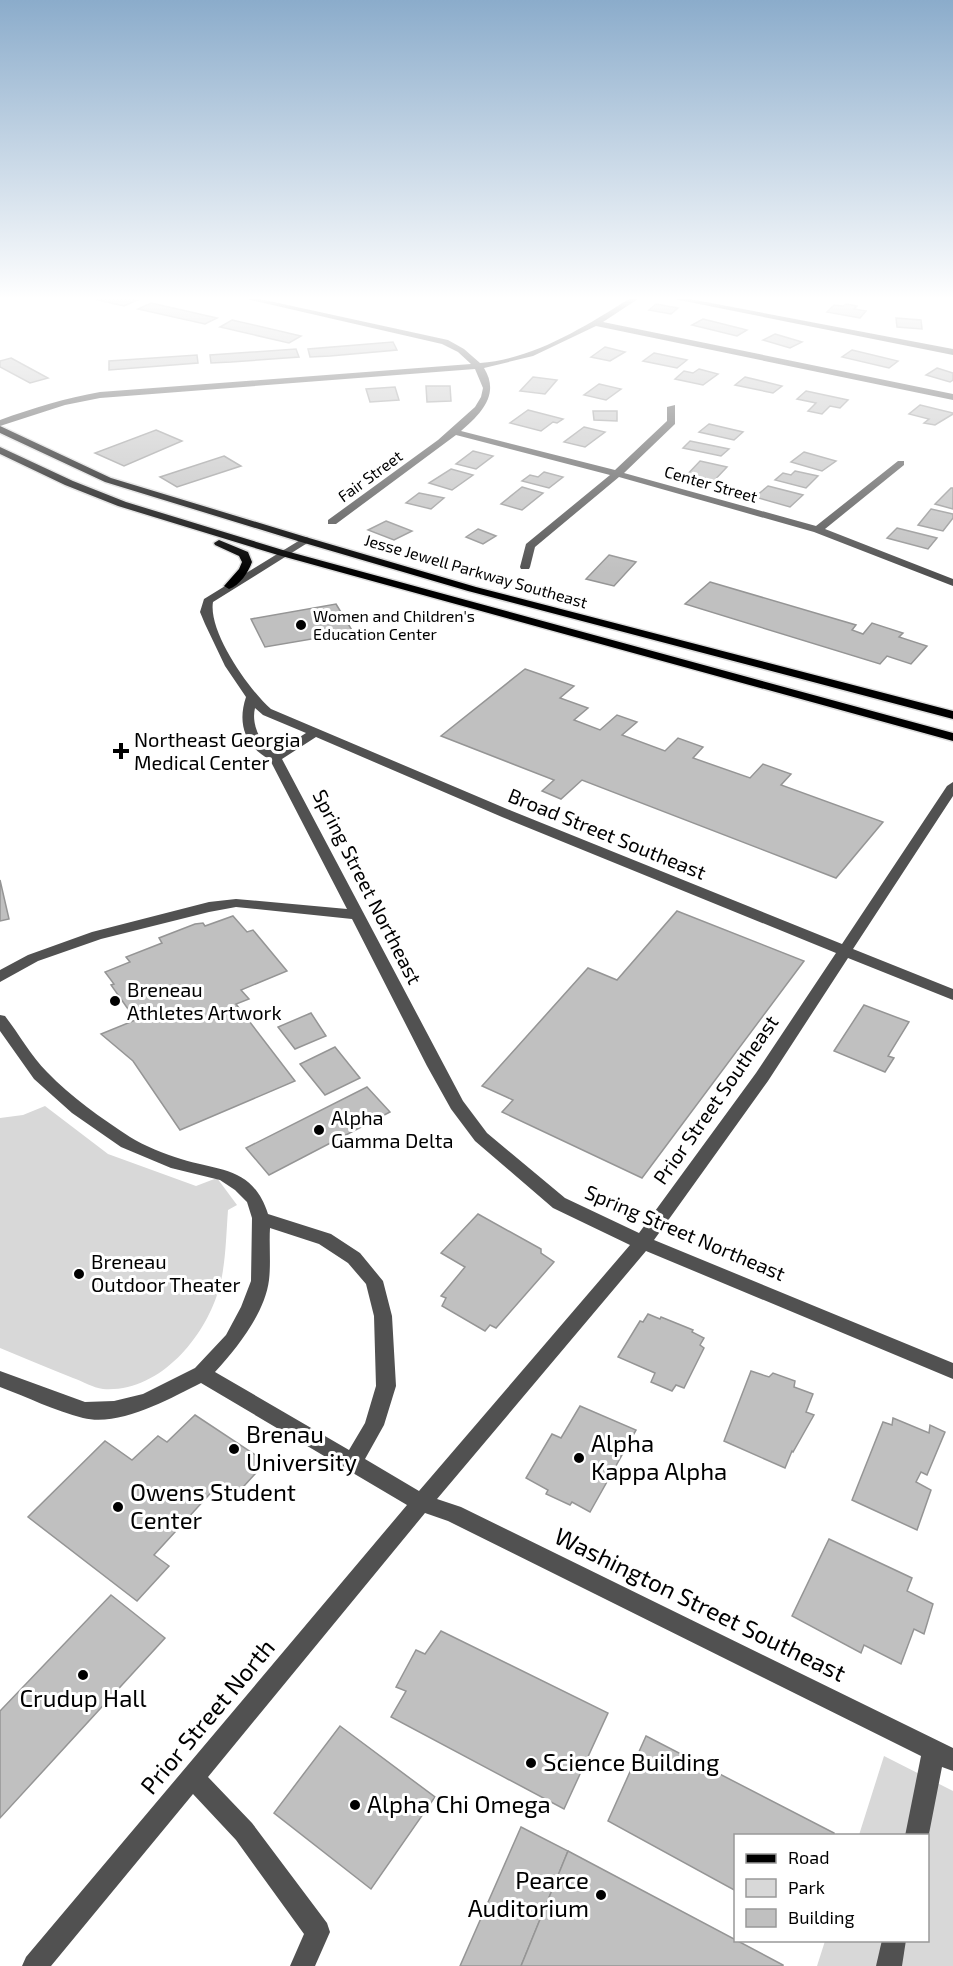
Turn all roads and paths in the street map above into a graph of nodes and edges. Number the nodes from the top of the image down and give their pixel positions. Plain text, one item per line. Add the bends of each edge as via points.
1 (158, 391) edge
2 (487, 391) edge
3 (923, 391) edge
4 (953, 397) edge
5 (672, 407) dead end
6 (0, 423) edge
7 (0, 429) edge
8 (456, 432) junction
9 (0, 450) edge
10 (901, 463) dead end
11 (617, 474) junction
12 (122, 504) junction
13 (332, 522) dead end
14 (818, 531) junction
15 (305, 540) junction
16 (282, 554) junction
17 (525, 567) dead end
18 (953, 583) edge
19 (229, 586) junction
20 (251, 698) junction
21 (953, 715) edge
22 (314, 733) junction
23 (953, 737) edge
24 (275, 758) junction
25 (953, 786) edge
26 (356, 915) junction
27 (844, 952) junction
28 (0, 977) edge
29 (953, 995) edge
30 (0, 1020) edge
31 (261, 1218) junction
32 (642, 1243) junction
33 (953, 1371) edge
34 (202, 1374) junction
35 (0, 1379) edge
36 (352, 1464) junction
37 (422, 1503) junction
38 (944, 1756) edge
39 (192, 1778) junction
40 (917, 1834) edge
41 (894, 1942) edge
42 (35, 1966) edge
43 (302, 1966) edge
44 (889, 1966) edge

1 - 6 street via 100,395 48,406
2 - 8 street, Fair Street via 478,413
3 - 4 street
5 - 11 street via 672,422
7 - 15 main road, Jesse Jewell Parkway Southeast via 108,480
8 - 11 street, Center Street
8 - 13 street, Fair Street
9 - 12 main road, Jesse Jewell Parkway Southeast
10 - 14 street
11 - 14 street, Center Street
11 - 17 street via 530,546
12 - 16 main road, Jesse Jewell Parkway Southeast
12 - 19 main road via 161,524 244,554 244,570
14 - 18 street, Center Street
15 - 16 street
15 - 21 main road, Jesse Jewell Parkway Southeast via 528,604
16 - 19 street
16 - 23 main road, Jesse Jewell Parkway Southeast
19 - 20 street via 208,600 206,612
20 - 22 street, Broad Street Southeast via 267,712
20 - 24 street, Spring Street Northeast via 246,719 260,749
22 - 24 street
22 - 27 street, Broad Street Southeast
24 - 26 street, Spring Street Northeast
25 - 27 street, Prior Street Southeast
26 - 28 street via 236,903 209,907 96,935 33,958
26 - 32 street, Spring Street Northeast via 435,1066 481,1137 560,1203
27 - 29 street, Broad Street Southeast
27 - 32 street, Prior Street Southeast via 762,1077
30 - 31 street via 40,1075 78,1109 127,1143 177,1164 225,1174 255,1199
31 - 34 street via 260,1281 250,1308 233,1340
31 - 36 street via 325,1239 354,1258 374,1281 383,1316 386,1386 374,1425
32 - 33 street, Spring Street Northeast
32 - 37 street, Prior Street Southeast
34 - 35 street via 147,1401 114,1409 85,1410
34 - 36 street, Washington Street Southeast
36 - 37 street, Washington Street Southeast
37 - 38 street, Washington Street Southeast via 454,1514
37 - 39 street, Prior Street North
38 - 40 street
39 - 42 street, Prior Street North
39 - 43 street via 258,1847 318,1932
41 - 44 street

